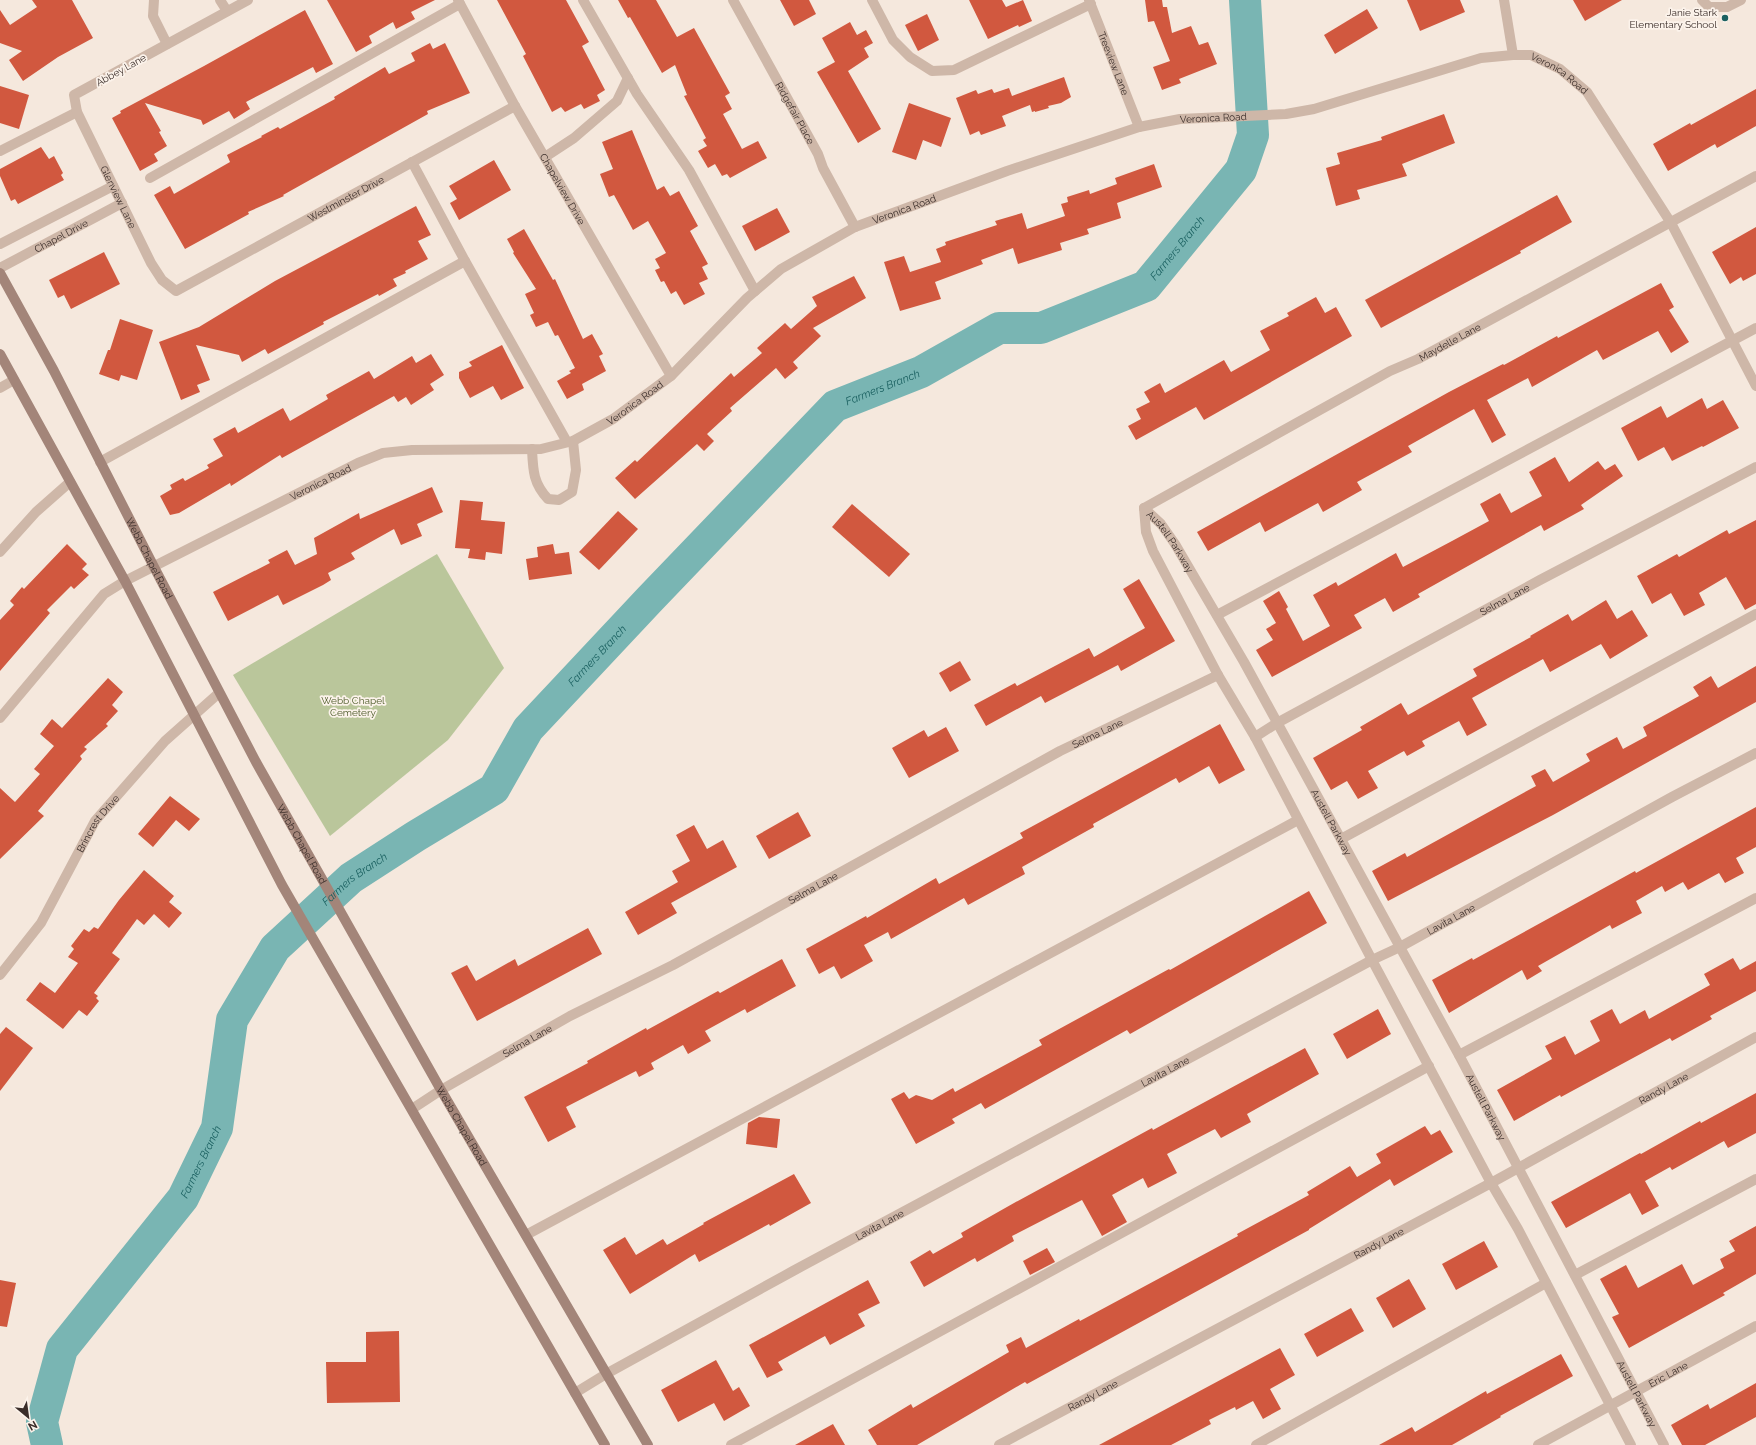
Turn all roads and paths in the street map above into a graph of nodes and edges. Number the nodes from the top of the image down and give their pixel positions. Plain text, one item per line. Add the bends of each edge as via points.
1 (154, 0) edge
2 (220, 0) edge
3 (248, 0) edge
4 (583, 0) edge
5 (733, 0) edge
6 (872, 0) edge
7 (1504, 0) edge
8 (1702, 0) edge
9 (1741, 0) edge
10 (459, 2) edge
11 (1090, 2) edge
12 (227, 11) junction
13 (167, 44) junction
14 (1513, 55) junction
15 (628, 78) junction
16 (74, 95) joint
17 (515, 106) junction
18 (77, 112) junction
19 (1139, 127) junction
20 (0, 151) edge
21 (545, 157) junction
22 (412, 162) junction
23 (1756, 176) edge
24 (150, 178) dead end
25 (113, 186) junction
26 (122, 203) junction
27 (1671, 223) junction
28 (855, 227) junction
29 (0, 244) edge
30 (465, 261) junction
31 (0, 268) edge
32 (0, 273) edge
33 (176, 291) joint
34 (755, 291) junction
35 (1756, 328) edge
36 (1732, 341) junction
37 (0, 354) edge
38 (671, 376) junction
39 (14, 380) junction
40 (1756, 386) edge
41 (0, 388) edge
42 (570, 442) junction
43 (532, 449) junction
44 (100, 462) junction
45 (1756, 467) edge
46 (70, 482) junction
47 (1144, 508) junction
48 (0, 552) edge
49 (154, 566) junction
50 (125, 581) junction
51 (1756, 614) edge
52 (1217, 615) junction
53 (1218, 675) junction
54 (220, 693) junction
55 (194, 716) junction
56 (0, 718) edge
57 (1277, 723) junction
58 (1255, 736) junction
59 (1756, 753) edge
60 (1298, 820) junction
61 (1341, 839) junction
62 (1756, 898) edge
63 (1400, 946) junction
64 (1372, 960) junction
65 (0, 974) edge
66 (1756, 1037) edge
67 (1459, 1055) junction
68 (1429, 1066) junction
69 (441, 1090) junction
70 (412, 1108) junction
71 (1519, 1166) junction
72 (1756, 1179) edge
73 (1491, 1183) junction
74 (526, 1235) junction
75 (1575, 1275) junction
76 (1546, 1283) junction
77 (1756, 1326) edge
78 (606, 1374) junction
79 (1635, 1391) junction
80 (575, 1393) junction
81 (1610, 1405) junction
82 (605, 1445) edge
83 (648, 1445) edge
84 (731, 1445) edge
85 (999, 1445) edge
86 (1256, 1445) edge
87 (1538, 1445) edge
88 (1631, 1445) edge
89 (1664, 1445) edge

1 - 13 street via 153,16
2 - 12 street
3 - 12 street, Abbey Lane
4 - 15 street
5 - 28 street, Ridgefair Place
6 - 11 street via 893,40 910,57 932,70 954,70
7 - 14 street
8 - 9 street via 1709,7 1727,8
10 - 17 street, Chapelview Drive
10 - 24 street
11 - 19 street, Treeview Lane
12 - 13 street, Abbey Lane
13 - 16 street, Abbey Lane
14 - 19 street, Veronica Road via 1481,58 1314,109 1271,115 1180,119
14 - 27 street, Veronica Road via 1530,55 1560,69 1587,92
15 - 21 street via 617,101 574,138
15 - 34 street via 689,170
16 - 18 street, Glenview Lane
17 - 21 street, Chapelview Drive
17 - 22 street, Westminster Drive
18 - 20 street
18 - 25 street, Glenview Lane
19 - 28 street, Veronica Road via 1007,171
21 - 38 street, Chapelview Drive
22 - 30 street
22 - 33 street, Westminster Drive
23 - 27 street, Maydelle Lane
25 - 26 street, Glenview Lane
25 - 29 street, Chapel Drive
26 - 31 street, Chapel Drive
26 - 33 street, Glenview Lane via 151,263 162,280
27 - 36 street, Veronica Road
27 - 47 street, Maydelle Lane via 1418,359 1390,371
28 - 34 street, Veronica Road via 781,270
30 - 42 street
30 - 44 street
32 - 44 main road, Webb Chapel Road
34 - 38 street, Veronica Road
35 - 36 street
36 - 40 street, Veronica Road
36 - 52 street
37 - 39 main road
38 - 42 street, Veronica Road via 613,419
39 - 41 street
39 - 46 main road
42 - 43 street, Veronica Road
42 - 43 street via 576,470 572,492 559,500 548,498 539,489 533,470
43 - 49 street, Veronica Road via 412,450 383,453 358,463
44 - 49 main road, Webb Chapel Road
45 - 57 street, Selma Lane via 1540,580
46 - 48 street via 36,512
46 - 50 main road
47 - 52 street, Austell Parkway via 1162,524
47 - 53 street, Austell Parkway via 1146,532 1153,551
49 - 50 street, Veronica Road
49 - 54 main road, Webb Chapel Road
50 - 55 main road
50 - 56 street, Veronica Road via 104,594
51 - 61 street
52 - 57 street, Austell Parkway
53 - 58 street, Austell Parkway
53 - 69 street, Selma Lane via 1060,751 673,964 570,1016
54 - 55 street, Brincrest Drive
54 - 69 main road, Webb Chapel Road via 256,762
55 - 65 street, Brincrest Drive via 165,741 95,821 41,923
55 - 70 main road via 282,885
57 - 58 street, Selma Lane
57 - 61 street, Austell Parkway
58 - 60 street, Austell Parkway
59 - 63 street, Lavita Lane via 1672,796
60 - 64 street, Austell Parkway
60 - 74 street
61 - 63 street, Austell Parkway
62 - 67 street
63 - 64 street, Lavita Lane
63 - 67 street, Austell Parkway
64 - 68 street, Austell Parkway
64 - 78 street, Lavita Lane
66 - 71 street, Randy Lane
67 - 71 street, Austell Parkway
68 - 73 street, Austell Parkway
68 - 84 street
69 - 70 street, Selma Lane
69 - 74 main road, Webb Chapel Road
70 - 80 main road
71 - 73 street, Randy Lane
71 - 75 street, Austell Parkway
72 - 75 street
73 - 76 street, Austell Parkway
73 - 85 street, Randy Lane
74 - 78 main road, Webb Chapel Road
75 - 79 street, Austell Parkway
76 - 81 street, Austell Parkway
76 - 86 street
77 - 79 street, Eric Lane
78 - 80 street, Lavita Lane
78 - 83 main road, Webb Chapel Road
79 - 81 street, Eric Lane
79 - 89 street, Austell Parkway
80 - 82 main road
81 - 87 street, Eric Lane
81 - 88 street, Austell Parkway

